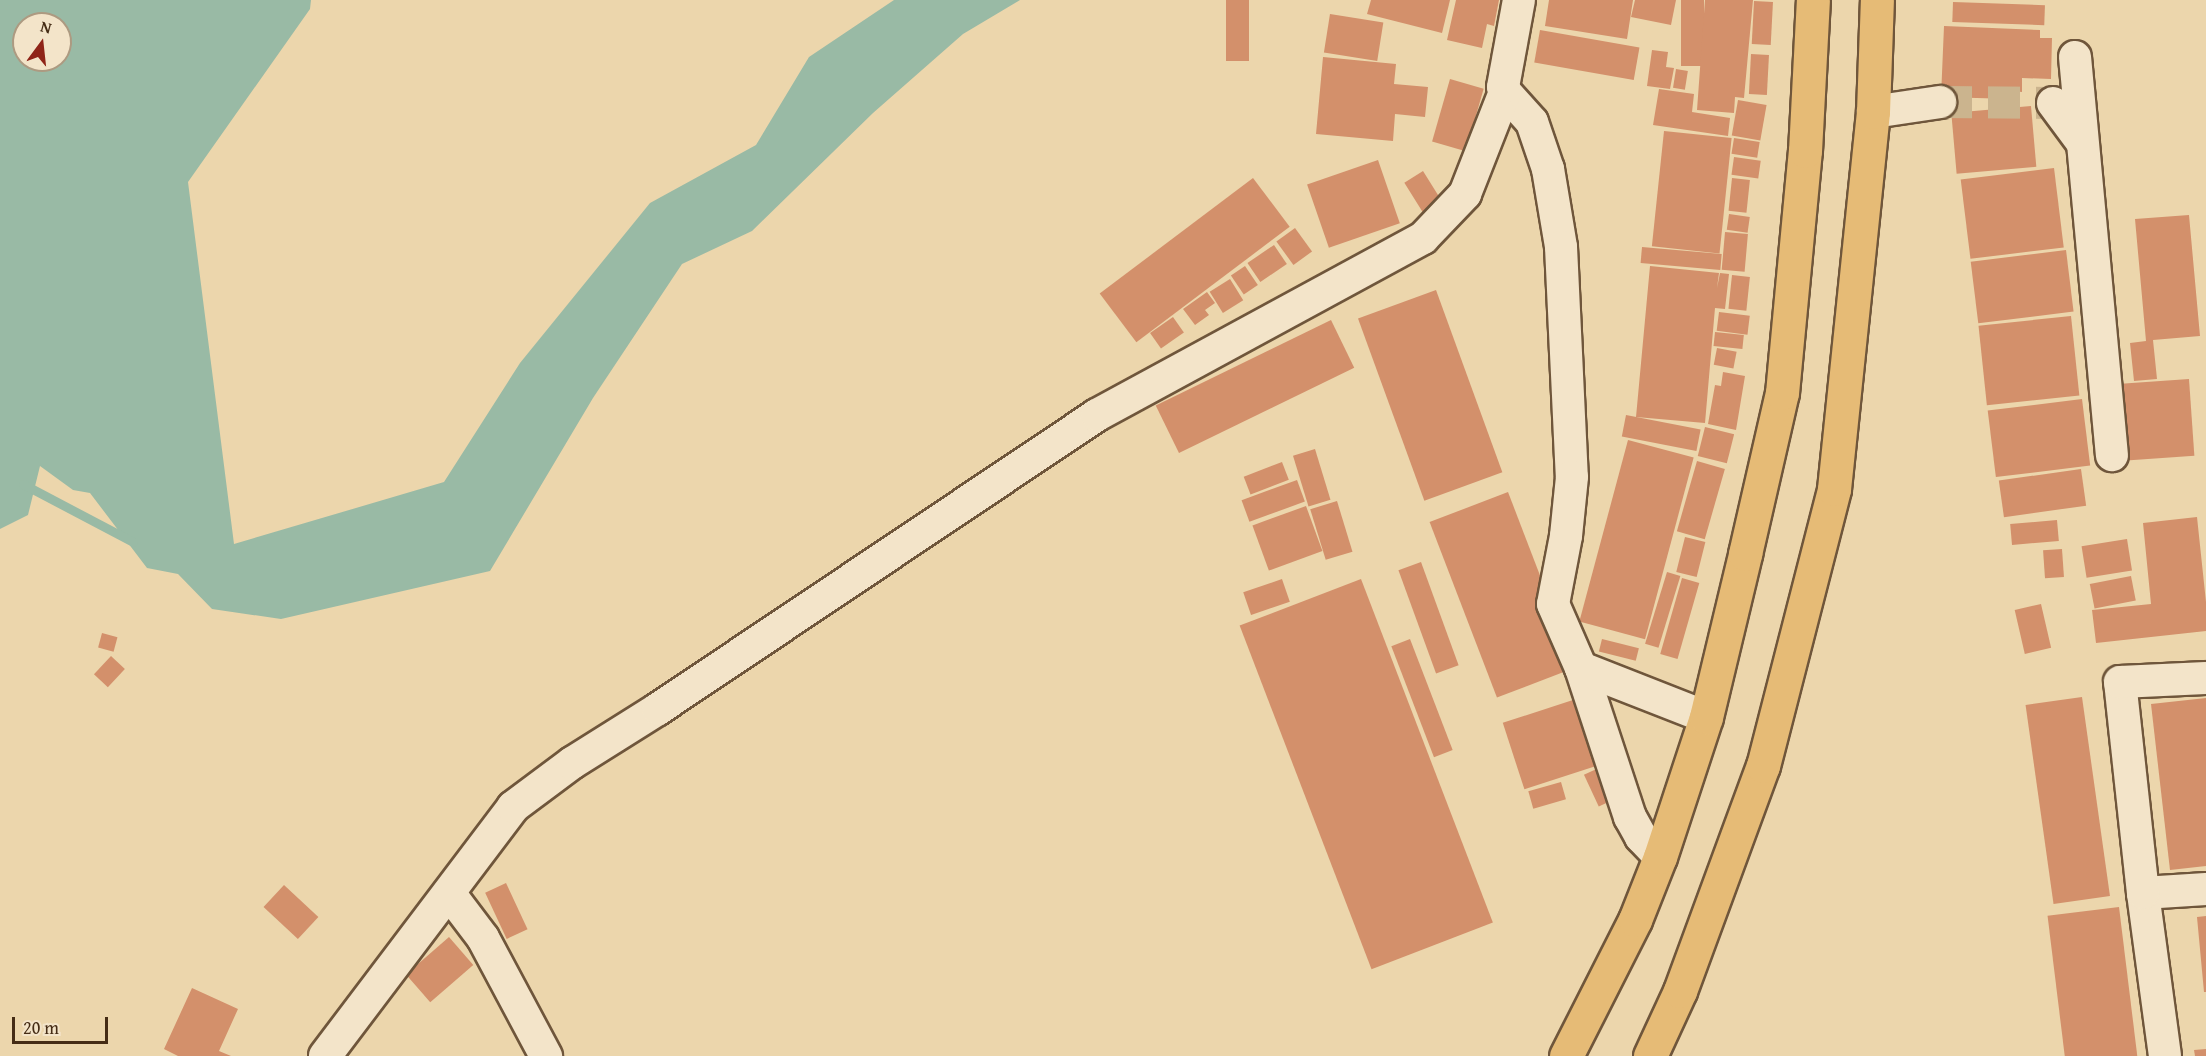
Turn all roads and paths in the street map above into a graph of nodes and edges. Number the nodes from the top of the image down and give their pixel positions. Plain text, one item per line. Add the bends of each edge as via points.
1 (1519, 0) edge
2 (1813, 0) edge
3 (1877, 0) edge
4 (2075, 57) dead end
5 (1504, 92) junction
6 (1940, 102) tunnel mouth
7 (2053, 103) dead end
8 (1873, 112) junction
9 (2082, 142) junction
10 (2112, 455) dead end
11 (1581, 668) junction
12 (2206, 678) edge
13 (1706, 717) junction
14 (1660, 857) junction
15 (2206, 890) edge
16 (449, 893) junction
17 (2143, 893) junction
18 (325, 1056) edge
19 (546, 1056) edge
20 (1566, 1056) edge
21 (1650, 1056) edge
22 (2165, 1056) edge

1 - 5 street
2 - 13 main road via 1805,151 1782,393
3 - 8 main road
4 - 9 street
5 - 11 street via 1532,122 1548,169 1561,246 1572,477 1553,604
5 - 16 street via 1466,194 1423,238 1097,415 572,763 513,807
6 - 8 street
7 - 9 street
8 - 21 main road via 1834,489 1763,765 1680,991
9 - 10 street
11 - 13 street
11 - 14 street via 1630,817 1641,837
12 - 17 street via 2120,682
13 - 14 main road
14 - 20 main road via 1635,920
15 - 17 street
16 - 18 street
16 - 19 street via 488,946
17 - 22 street

